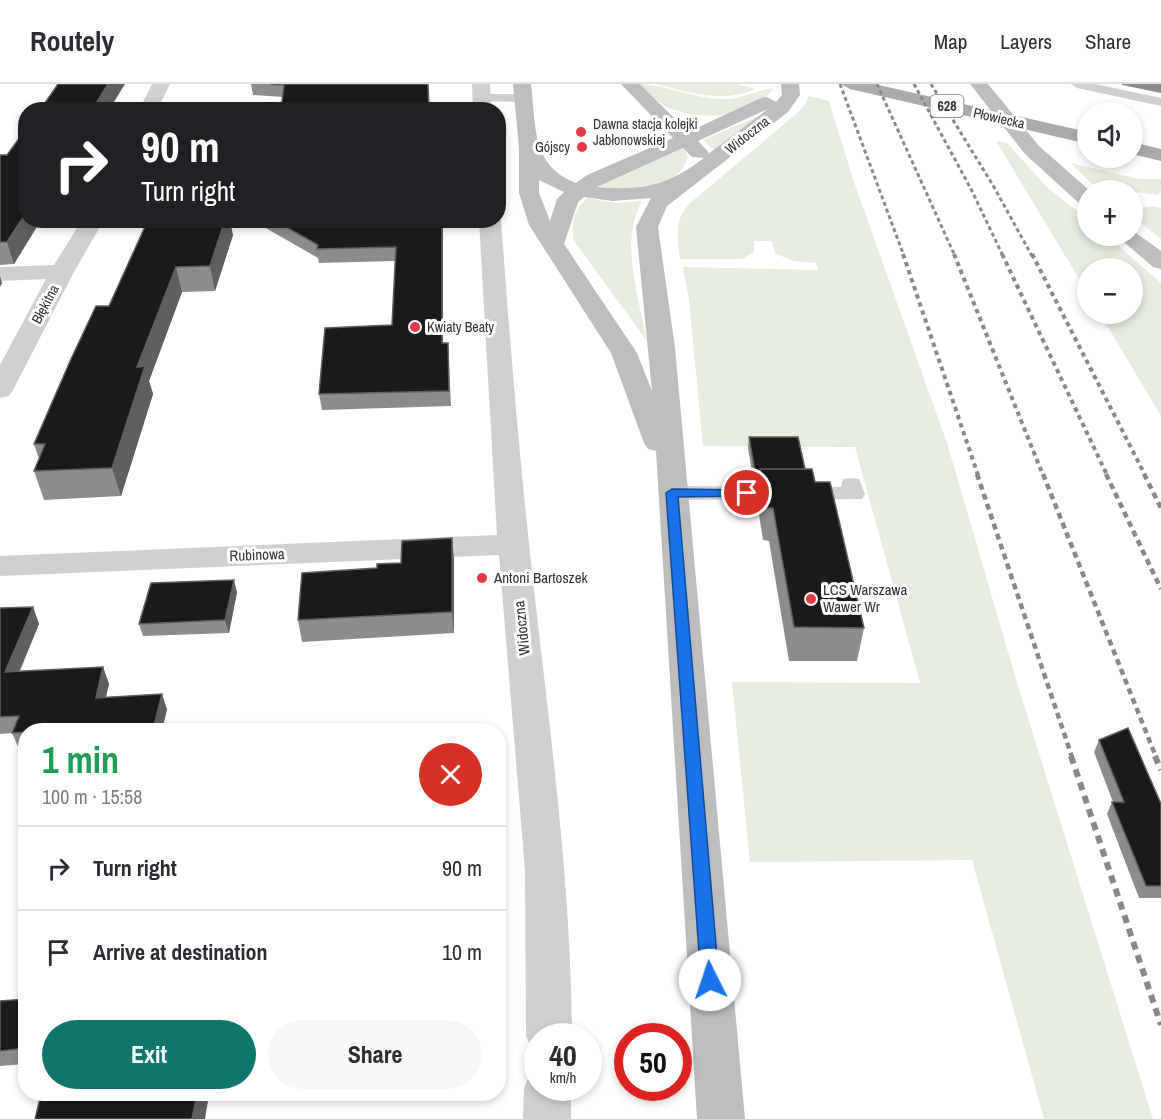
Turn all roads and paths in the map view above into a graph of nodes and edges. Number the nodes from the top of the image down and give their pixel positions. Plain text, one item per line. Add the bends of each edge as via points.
1 (161, 84) edge
2 (630, 84) edge
3 (788, 84) edge
4 (850, 84) edge
5 (920, 84) edge
6 (979, 84) edge
7 (1077, 84) edge
8 (522, 91) edge
9 (482, 97) edge
10 (152, 102) edge
11 (1161, 102) edge
12 (659, 112) junction
13 (746, 114) junction
14 (1077, 119) edge
15 (1143, 133) edge
16 (1077, 136) edge
17 (1161, 137) edge
18 (688, 139) junction
19 (529, 148) junction
20 (1143, 151) edge
21 (1161, 155) edge
22 (689, 178) junction
23 (579, 189) junction
24 (1077, 191) edge
25 (88, 228) edge
26 (491, 228) edge
27 (553, 244) junction
28 (1141, 246) edge
29 (1161, 262) edge
30 (62, 273) junction
31 (0, 274) edge
32 (0, 390) edge
33 (671, 484) junction
34 (851, 484) dead end
35 (514, 544) junction
36 (0, 566) edge
37 (549, 1023) edge
38 (548, 1101) edge
39 (548, 1119) edge
40 (721, 1119) edge

1 - 10 street
2 - 12 main road
3 - 13 main road
3 - 22 main road, Widoczna via 791,95 782,108
4 - 16 main road, Płowiecka / 628
5 - 14 main road, Płowiecka / 628
6 - 24 main road via 1032,150
7 - 11 lane
8 - 9 lane
8 - 19 main road, Widoczna
12 - 13 main road via 705,119
12 - 18 main road
13 - 18 main road
15 - 17 main road
18 - 22 main road via 699,152 700,161
18 - 23 main road
19 - 23 main road via 546,176
19 - 27 main road, Widoczna via 529,193 540,225
20 - 21 main road
22 - 23 main road via 664,189 631,194
22 - 33 main road, Widoczna via 658,203 647,227 662,348
23 - 27 main road via 568,199
25 - 30 street, Błękitna
26 - 35 street, Widoczna
27 - 33 main road, Widoczna via 624,353
28 - 29 main road
30 - 31 street
30 - 32 street, Błękitna
33 - 34 lane via 778,484 854,494
33 - 40 main road, Widoczna
35 - 36 street, Rubinowa
35 - 37 street, Widoczna via 551,971
38 - 39 street

